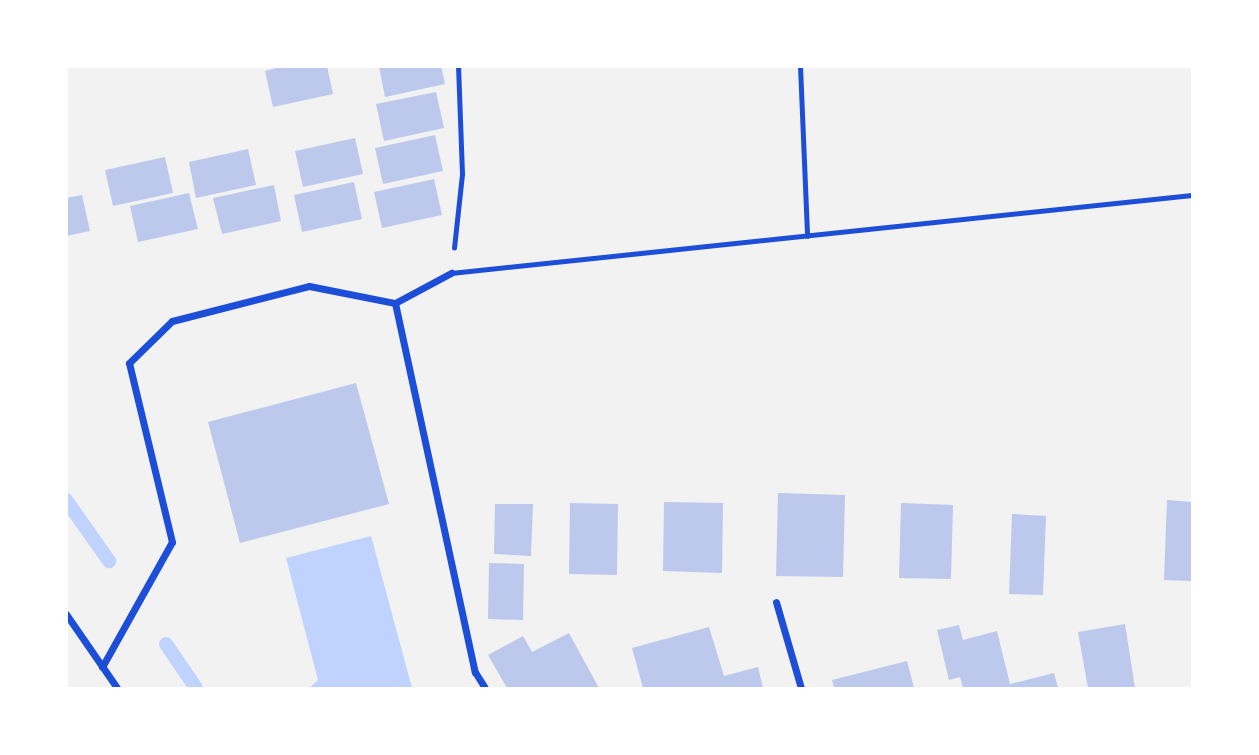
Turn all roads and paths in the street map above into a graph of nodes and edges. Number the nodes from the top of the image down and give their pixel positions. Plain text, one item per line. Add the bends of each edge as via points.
1 (458, 66) edge
2 (800, 66) edge
3 (1192, 195) edge
4 (807, 236) junction
5 (451, 273) junction
6 (395, 303) junction
7 (776, 602) dead end
8 (66, 614) edge
9 (102, 667) junction
10 (117, 688) edge
11 (485, 688) edge
12 (801, 688) edge

1 - 5 path via 462,174
2 - 4 lane
3 - 4 lane
4 - 5 lane
5 - 6 street
6 - 9 street via 309,286 172,321 129,363 172,542
6 - 11 street via 475,672
7 - 12 street
8 - 9 street
9 - 10 street

